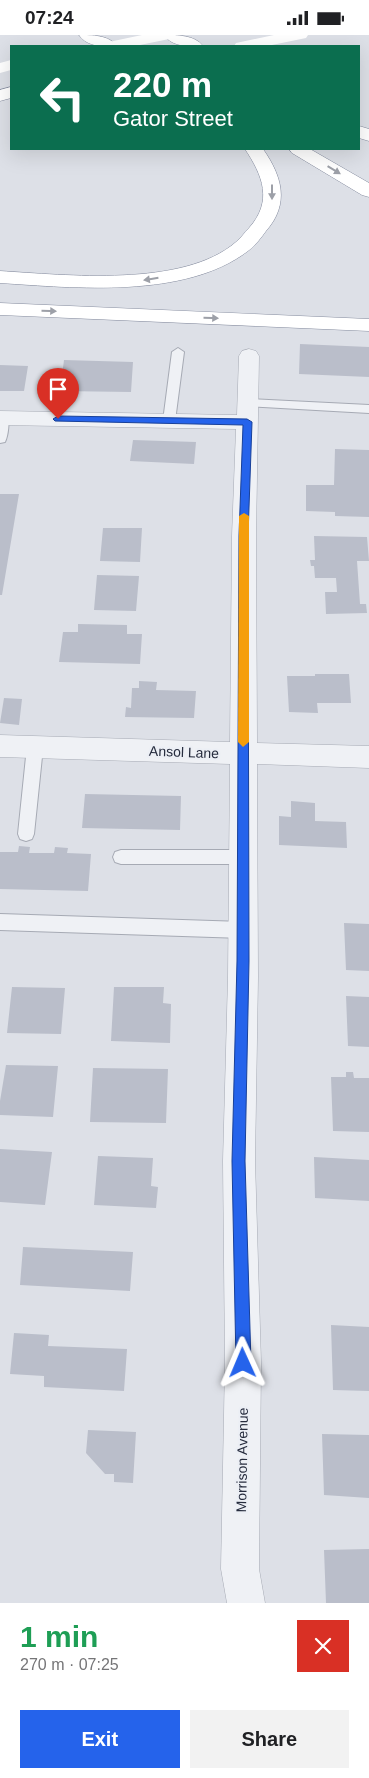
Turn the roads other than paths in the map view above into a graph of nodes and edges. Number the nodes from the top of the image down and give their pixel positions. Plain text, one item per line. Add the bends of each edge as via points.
1 (87, 35) edge
2 (168, 35) edge
3 (172, 35) edge
4 (300, 35) edge
5 (108, 45) edge
6 (115, 45) edge
7 (194, 45) edge
8 (247, 45) edge
9 (255, 150) edge
10 (300, 150) edge
11 (369, 191) edge
12 (0, 277) edge
13 (0, 309) edge
14 (369, 325) edge
15 (178, 352) dead end
16 (248, 356) dead end
17 (369, 409) edge
18 (248, 413) junction
19 (169, 421) junction
20 (1, 425) edge
21 (0, 746) edge
22 (35, 747) junction
23 (243, 753) junction
24 (369, 757) edge
25 (26, 834) dead end
26 (122, 857) dead end
27 (243, 857) junction
28 (0, 922) edge
29 (243, 930) junction
30 (246, 1603) edge

1 - 5 main road
2 - 6 main road
3 - 7 main road
4 - 8 main road
9 -> 12 main road via 269,172 272,200 259,231 226,257 173,275 141,280 99,282
10 -> 11 main road
13 -> 14 main road
15 - 19 lane
16 - 18 street, Morrison Avenue
17 - 18 lane
18 - 19 street
18 - 23 street, Morrison Avenue
19 - 20 street
21 - 22 street, Ansol Lane
22 - 23 street, Ansol Lane
22 - 25 lane
23 - 24 street, Ansol Lane
23 - 27 street, Morrison Avenue
26 - 27 lane
27 - 29 street, Morrison Avenue
28 - 29 lane
29 - 30 street, Morrison Avenue via 239,1161 243,1363 240,1569

